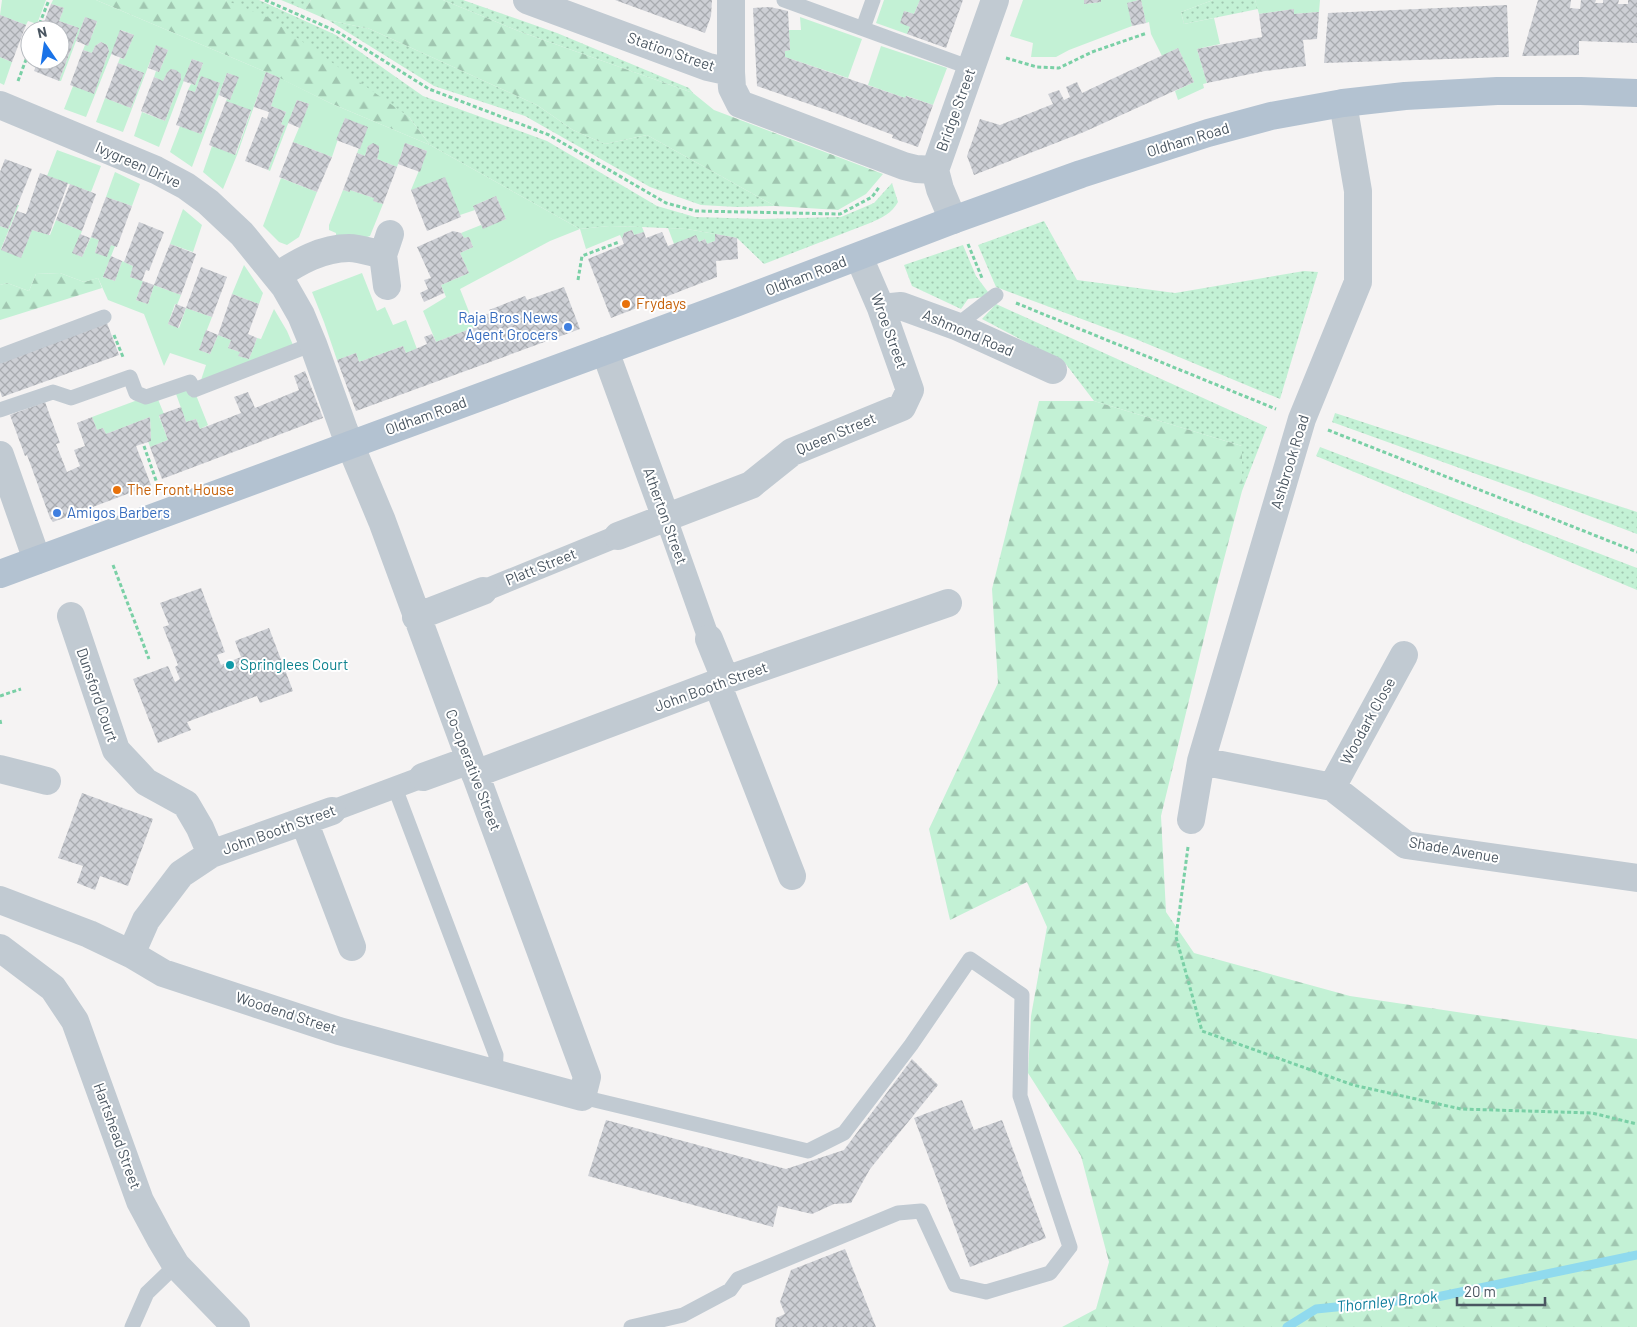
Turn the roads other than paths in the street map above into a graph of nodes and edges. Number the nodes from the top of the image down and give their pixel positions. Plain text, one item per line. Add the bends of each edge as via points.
1 (527, 0) edge
2 (731, 0) edge
3 (784, 0) edge
4 (873, 0) edge
5 (995, 0) edge
6 (863, 28) junction
7 (972, 68) junction
8 (730, 72) junction
9 (1637, 93) edge
10 (8, 95) edge
11 (1343, 103) junction
12 (935, 170) junction
13 (953, 220) junction
14 (859, 256) junction
15 (277, 276) junction
16 (387, 286) dead end
17 (996, 295) road end
18 (881, 308) junction
19 (108, 323) road end
20 (956, 326) junction
21 (313, 344) junction
22 (605, 351) junction
23 (0, 356) edge
24 (1053, 370) dead end
25 (902, 407) joint
26 (0, 410) edge
27 (350, 444) junction
28 (0, 455) edge
29 (666, 518) junction
30 (618, 536) joint
31 (37, 560) junction
32 (0, 574) edge
33 (483, 590) joint
34 (948, 603) dead end
35 (71, 616) dead end
36 (416, 617) junction
37 (710, 639) joint
38 (1404, 655) dead end
39 (721, 682) junction
40 (1201, 761) junction
41 (473, 767) junction
42 (0, 769) edge
43 (423, 777) joint
44 (47, 781) dead end
45 (1332, 787) junction
46 (394, 788) junction
47 (332, 811) joint
48 (1191, 820) road end
49 (304, 821) junction
50 (211, 854) junction
51 (792, 876) dead end
52 (1637, 878) edge
53 (0, 900) edge
54 (352, 947) dead end
55 (0, 948) edge
56 (131, 954) junction
57 (495, 1074) junction
58 (582, 1097) junction
59 (176, 1265) junction
60 (132, 1327) edge
61 (236, 1327) edge
62 (631, 1327) edge

1 - 8 street, Station Street via 708,67
2 - 8 street
3 - 6 lane
4 - 6 lane
5 - 7 street, Bridge Street
6 - 7 lane
7 - 12 street, Bridge Street
8 - 12 street, Station Street via 732,88 740,104 916,170
9 - 11 main road, Oldham Road via 1497,91
10 - 15 street, Ivygreen Drive via 186,186 242,234
11 - 13 main road, Oldham Road via 1271,116 1208,133
11 - 40 street, Ashbrook Road via 1358,190 1358,282 1302,419
12 - 13 street, Bridge Street
13 - 14 main road, Oldham Road
14 - 18 street, Wroe Street
14 - 22 main road, Oldham Road
15 - 16 street via 324,251 387,244
15 - 21 street, Ivygreen Drive via 301,314
17 - 20 lane
18 - 20 street, Ashmond Road via 901,306
18 - 25 street, Wroe Street via 910,390
19 - 23 lane
20 - 24 street, Ashmond Road
21 - 26 lane via 194,390 190,382 146,397 136,393 130,377 71,398 52,392
21 - 27 street, Ivygreen Drive
22 - 27 main road, Oldham Road
22 - 29 street, Atherton Street
25 - 29 street, Queen Street via 792,452 751,484
27 - 31 main road, Oldham Road
27 - 36 street, Co-operative Street
28 - 31 street
29 - 30 street, Platt Street
29 - 37 street, Atherton Street
30 - 33 street, Platt Street
31 - 32 main road, Oldham Road
33 - 36 street, Platt Street
34 - 39 street, John Booth Street
35 - 50 street, Dunsford Court via 116,750 146,782 186,804
36 - 41 street, Co-operative Street
37 - 39 street, Atherton Street
38 - 45 street, Woodark Close
39 - 41 street, John Booth Street
39 - 51 street, Atherton Street
40 - 45 street, Shade Avenue
40 - 48 street, Ashbrook Road
41 - 43 street, John Booth Street
41 - 58 street, Co-operative Street via 587,1077
42 - 44 street
43 - 46 street, John Booth Street
45 - 52 street, Shade Avenue via 1406,845
46 - 47 street, John Booth Street
46 - 57 lane via 496,1055
47 - 49 street, John Booth Street
49 - 50 street, John Booth Street
49 - 54 street
50 - 56 street, John Booth Street via 180,874 146,920
53 - 56 street, Woodend Street
55 - 59 street, Hartshead Street via 53,988 75,1021 140,1201
56 - 57 street, Woodend Street via 163,973 302,1019
57 - 58 street, Woodend Street
58 - 62 lane via 808,1151 844,1133 911,1045 970,959 1022,995 1020,1096 1070,1247 1050,1273 986,1292 955,1285 921,1212 898,1213 738,1279 730,1290 683,1315
59 - 60 lane via 147,1293
59 - 61 street, Hartshead Street

